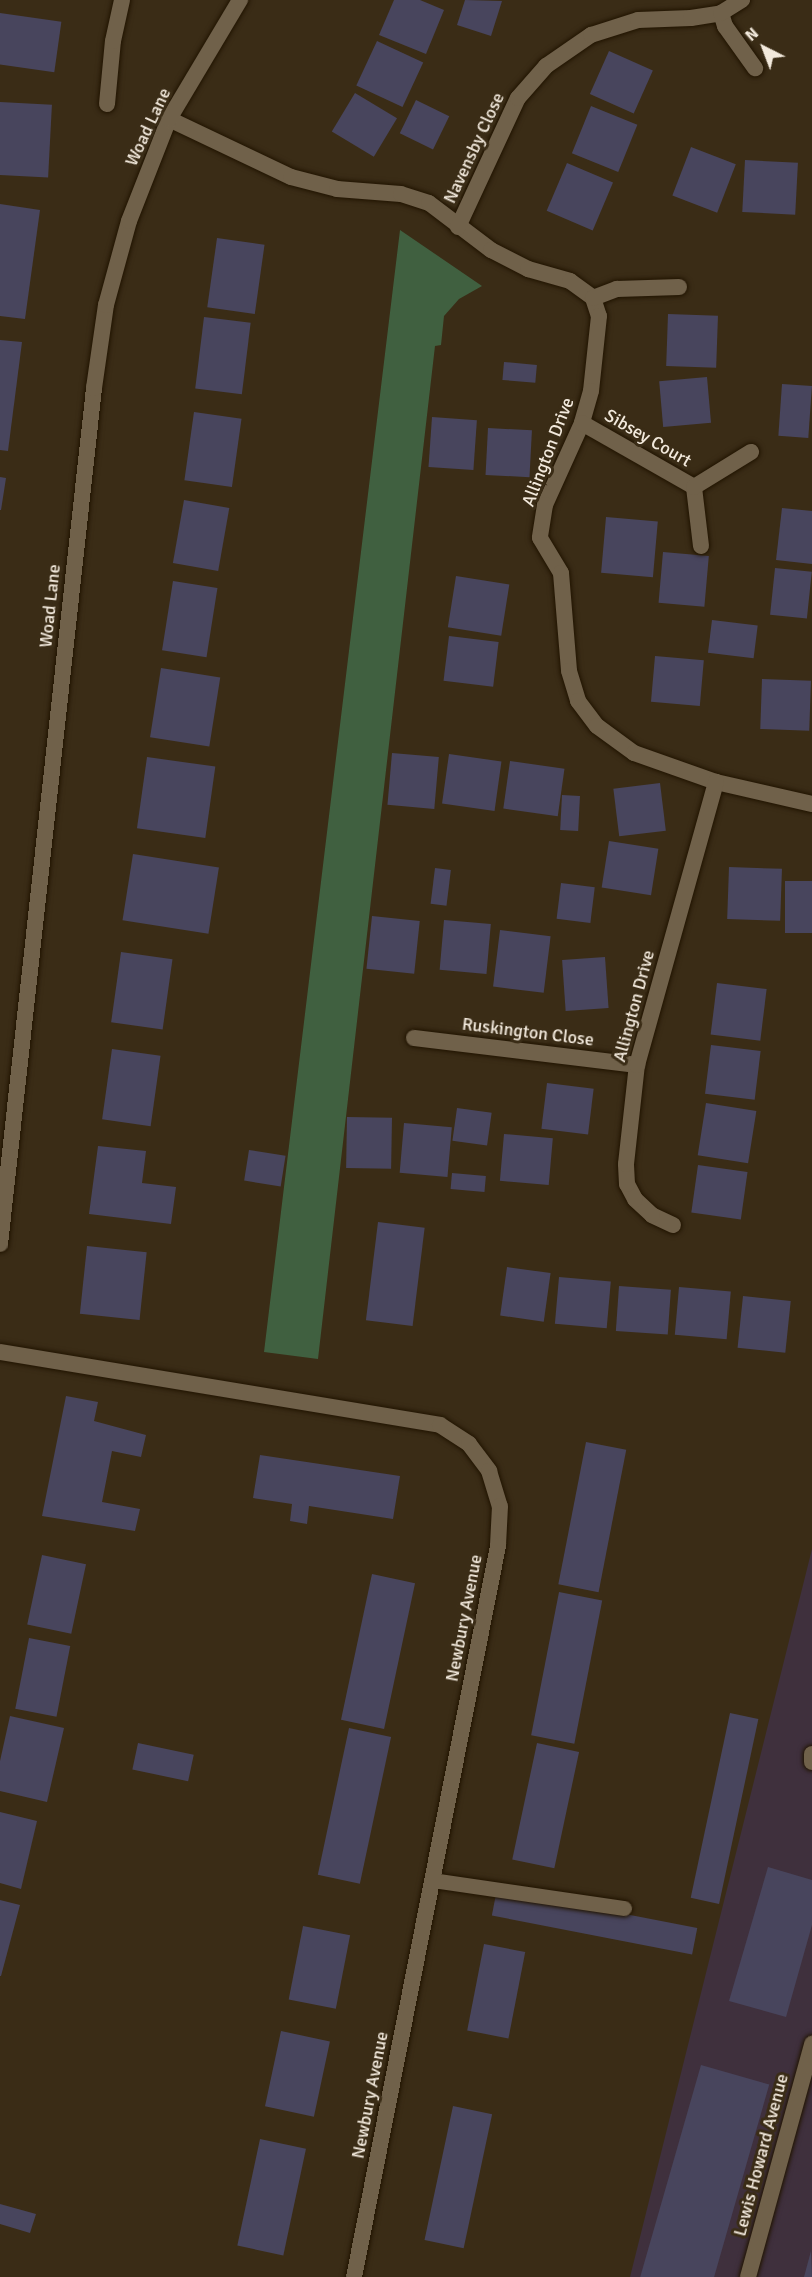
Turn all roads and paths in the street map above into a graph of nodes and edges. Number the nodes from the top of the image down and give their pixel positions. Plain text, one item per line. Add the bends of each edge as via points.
1 (122, 0) edge
2 (240, 0) edge
3 (742, 0) edge
4 (721, 13) junction
5 (755, 69) dead end
6 (107, 104) dead end
7 (169, 119) junction
8 (458, 227) junction
9 (679, 287) dead end
10 (593, 298) junction
11 (582, 423) junction
12 (751, 452) dead end
13 (694, 487) junction
14 (700, 546) dead end
15 (717, 782) junction
16 (812, 804) edge
17 (414, 1038) dead end
18 (637, 1065) junction
19 (673, 1225) dead end
20 (0, 1245) edge
21 (0, 1352) edge
22 (812, 1754) edge
23 (812, 1762) edge
24 (432, 1880) junction
25 (624, 1908) dead end
26 (812, 2044) edge
27 (354, 2277) edge
28 (748, 2277) edge

1 - 6 street via 113,41
2 - 7 street, Woad Lane
3 - 4 street, Navensby Close
4 - 5 street via 725,26
4 - 8 street, Navensby Close via 638,20 591,35 546,66 518,98
7 - 8 street via 291,177 337,189 401,194 429,203
7 - 20 street, Woad Lane via 129,221 106,305 95,378
8 - 10 street via 491,250 528,269 570,281
9 - 10 street via 616,288
10 - 11 street, Allington Drive via 599,316 591,391
11 - 13 street, Sibsey Court
11 - 15 street, Allington Drive via 545,505 540,538 561,573 569,671 578,700 614,742
12 - 13 street, Sibsey Court
13 - 14 street, Sibsey Court
15 - 16 street, Allington Drive
15 - 18 street, Allington Drive
17 - 18 street, Ruskington Close
18 - 19 street, Allington Drive via 627,1184 635,1199 652,1215
21 - 24 street, Newbury Avenue via 440,1425 469,1444 489,1471 500,1506 498,1546
22 - 23 street
24 - 25 lane
24 - 27 street, Newbury Avenue
26 - 28 street, Lewis Howard Avenue

